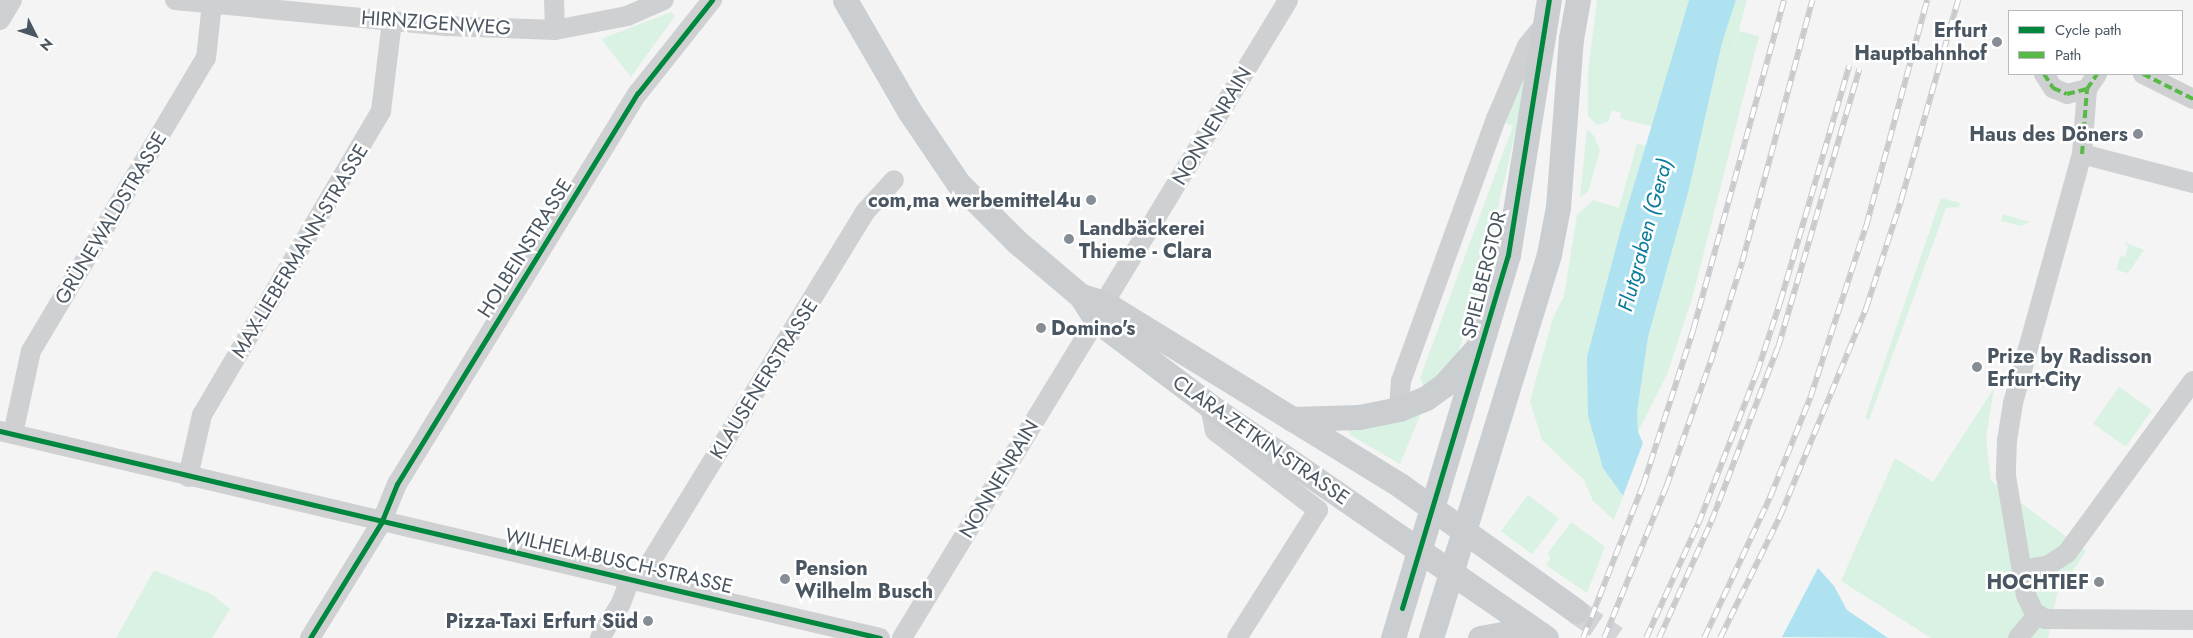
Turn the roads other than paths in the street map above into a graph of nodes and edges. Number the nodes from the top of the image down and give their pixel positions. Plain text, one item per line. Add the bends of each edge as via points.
1 (12, 0) edge
2 (175, 0) edge
3 (554, 0) edge
4 (664, 0) edge
5 (712, 0) edge
6 (845, 0) edge
7 (1288, 0) edge
8 (1549, 0) edge
9 (1578, 0) edge
10 (212, 4) junction
11 (311, 6) edge
12 (0, 20) edge
13 (392, 20) junction
14 (1544, 26) junction
15 (555, 30) junction
16 (2045, 75) edge
17 (2145, 75) edge
18 (2092, 82) edge
19 (2193, 99) edge
20 (2082, 154) junction
21 (894, 180) dead end
22 (2193, 183) edge
23 (1094, 306) junction
24 (1484, 341) junction
25 (2193, 381) edge
26 (1210, 406) junction
27 (1399, 409) junction
28 (1290, 419) junction
29 (7, 433) edge
30 (188, 476) junction
31 (1432, 508) junction
32 (381, 522) junction
33 (1464, 531) junction
34 (1420, 552) junction
35 (2022, 570) junction
36 (1450, 573) junction
37 (635, 580) junction
38 (1576, 611) tunnel mouth
39 (2037, 615) junction
40 (2193, 620) edge
41 (1544, 637) edge
42 (310, 638) edge
43 (600, 638) edge
44 (880, 638) edge
45 (902, 638) edge
46 (1237, 638) edge
47 (1393, 638) edge
48 (1431, 638) edge
49 (1480, 638) edge
50 (2018, 638) edge

1 - 12 street
2 - 10 street, HIRNZIGENWEG
3 - 15 street
4 - 15 street, HIRNZIGENWEG via 627,16
5 - 32 street, HOLBEINSTRASSE via 638,93 397,484
6 - 23 main road, CLARA-ZETKIN-STRASSE via 910,112 958,183 1017,242
7 - 23 street, NONNENRAIN
8 - 14 main road, SPIELBERGTOR
9 - 33 main road via 1571,40 1558,207 1549,254
10 - 11 street, HIRNZIGENWEG
10 - 29 street, GRÜNEWALDSTRASSE via 206,58 31,352
11 - 13 street, HIRNZIGENWEG
13 - 15 street, HIRNZIGENWEG
13 - 30 street, MAX-LIEBERMANN-STRASSE via 381,111 202,415
14 - 24 main road, SPIELBERGTOR via 1511,237
14 - 27 street, SPIELBERGTOR via 1527,46 1496,119 1401,381
16 - 18 street via 2053,88 2067,94
17 - 19 street
18 - 20 street
20 - 22 street
20 - 35 street via 2013,403 2007,440 2006,476
21 - 37 street, KLAUSENERSTRASSE via 866,212
23 - 26 main road, CLARA-ZETKIN-STRASSE
23 - 28 main road, CLARA-ZETKIN-STRASSE
23 - 45 street, NONNENRAIN
24 - 27 main road via 1444,385 1426,398
24 - 31 main road, SPIELBERGTOR
25 - 35 street via 2068,553 2049,566
26 - 34 main road, CLARA-ZETKIN-STRASSE
26 - 46 street via 1215,432 1318,510
27 - 28 main road via 1359,417
28 - 31 main road, CLARA-ZETKIN-STRASSE
29 - 30 street, WILHELM-BUSCH-STRASSE
30 - 32 street, WILHELM-BUSCH-STRASSE
31 - 33 main road, CLARA-ZETKIN-STRASSE
31 - 34 main road, SPIELBERGTOR
32 - 37 street, WILHELM-BUSCH-STRASSE
32 - 42 street, HOLBEINSTRASSE
33 - 36 main road
33 - 38 main road, CLARA-ZETKIN-STRASSE
34 - 36 main road, CLARA-ZETKIN-STRASSE
34 - 47 main road, SPIELBERGTOR
35 - 39 street via 2029,603
36 - 41 main road, CLARA-ZETKIN-STRASSE
36 - 48 main road
37 - 43 street, KLAUSENERSTRASSE
37 - 44 street, WILHELM-BUSCH-STRASSE
39 - 40 street via 2058,621
39 - 50 street
41 - 49 main road via 1508,633

